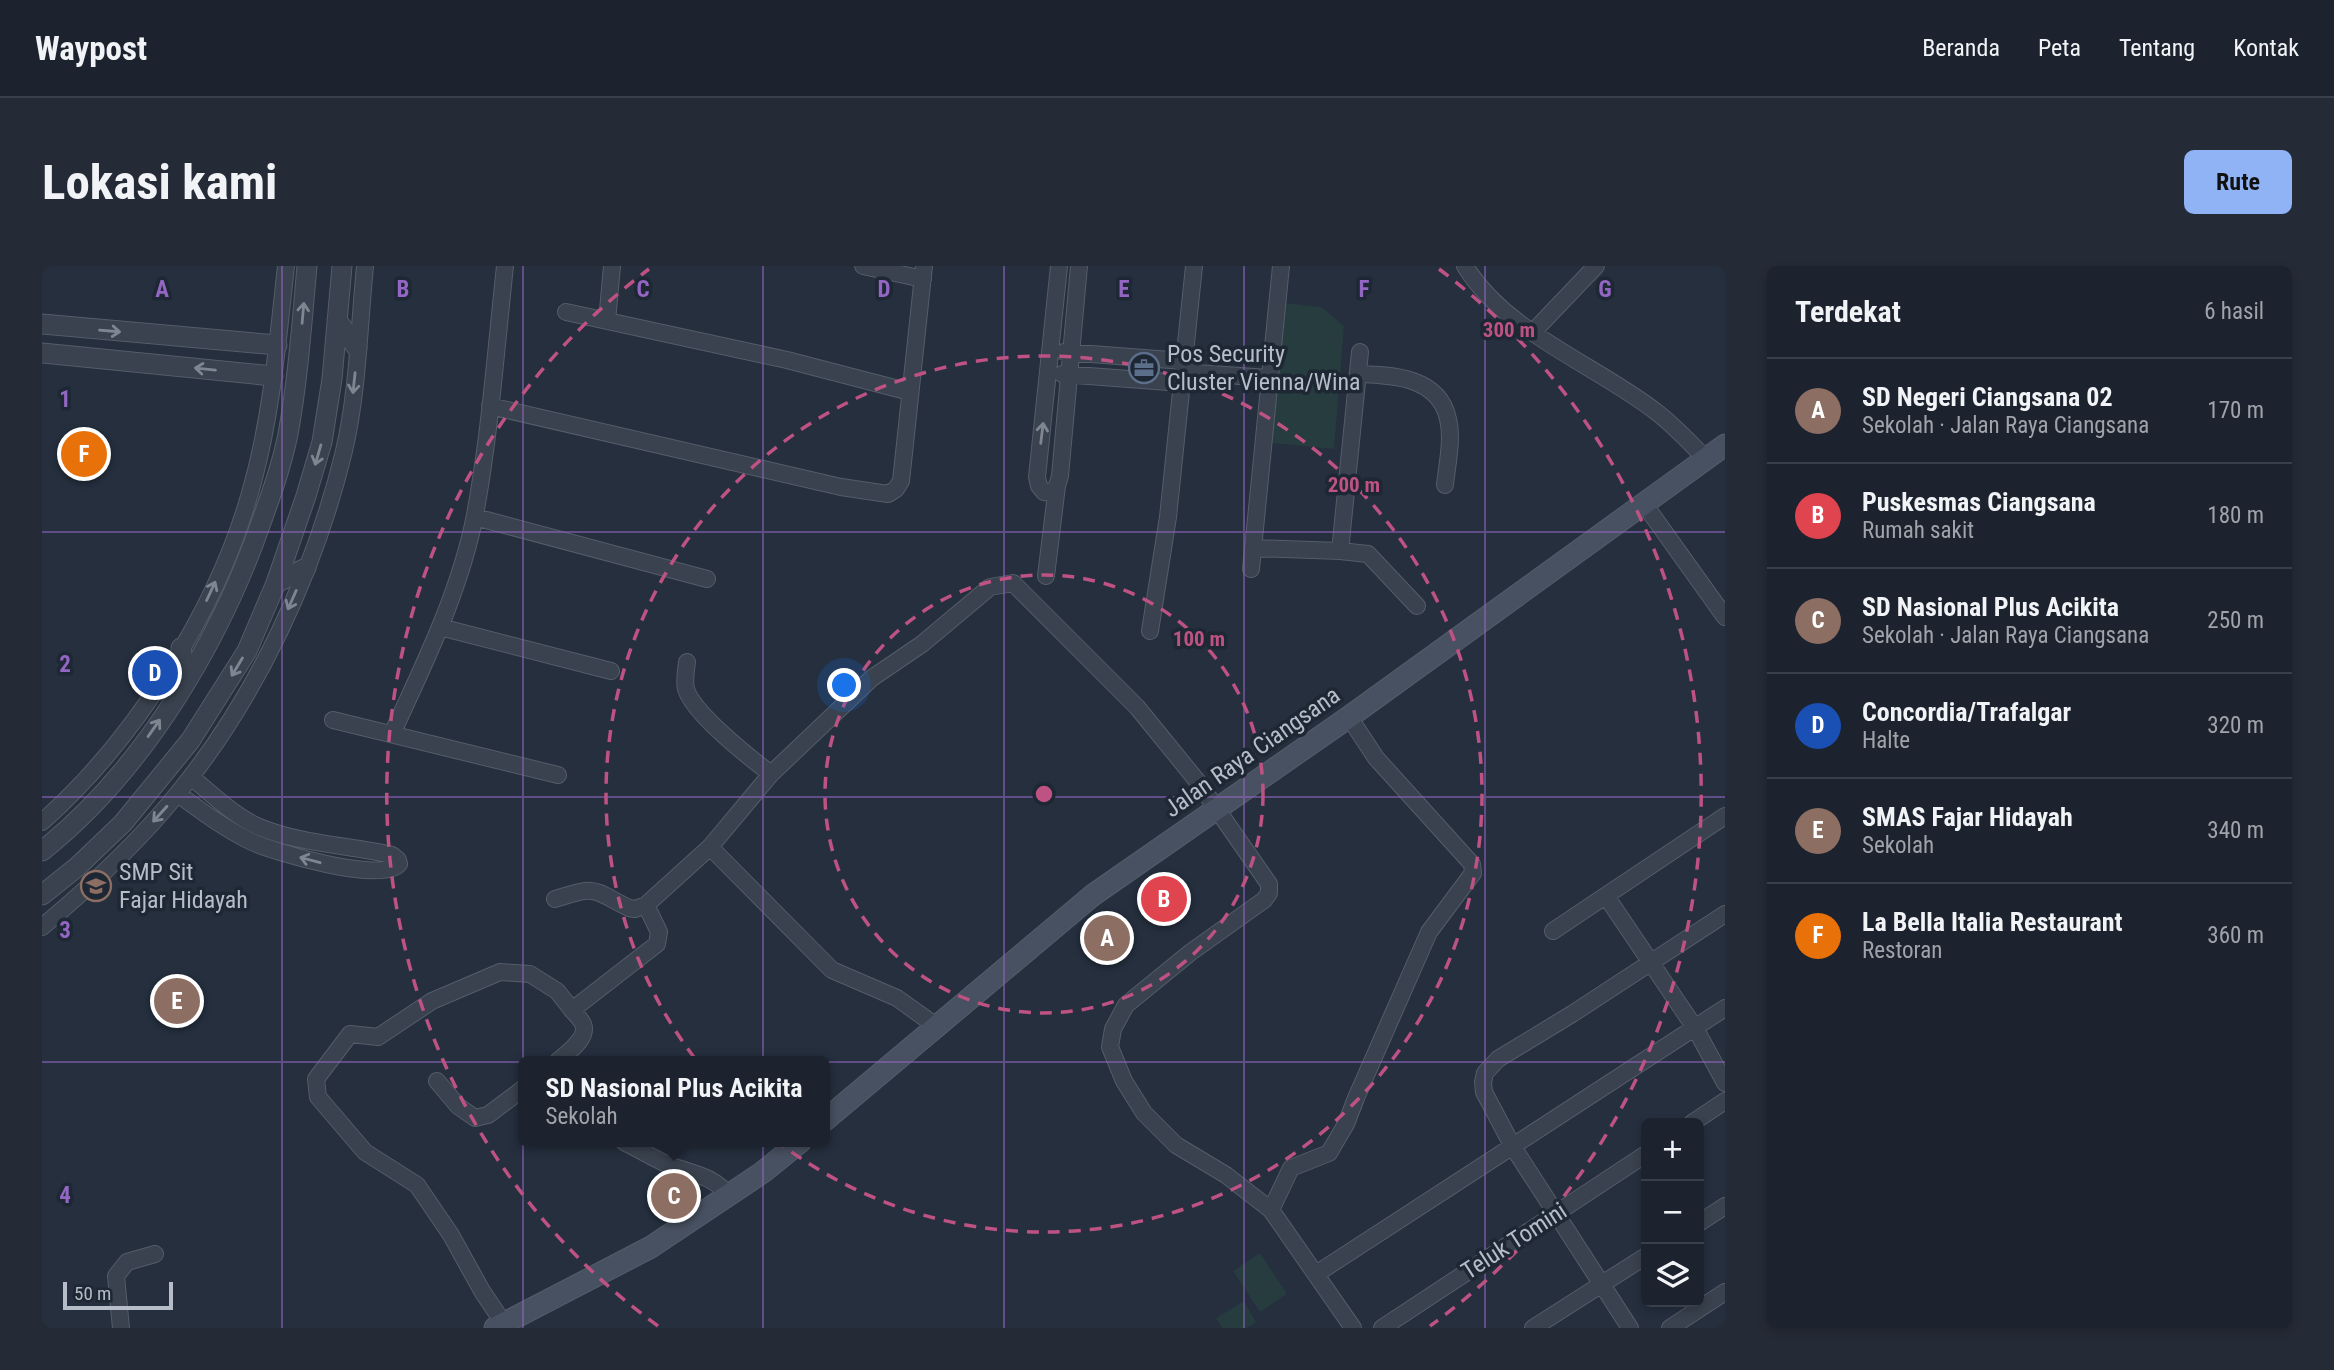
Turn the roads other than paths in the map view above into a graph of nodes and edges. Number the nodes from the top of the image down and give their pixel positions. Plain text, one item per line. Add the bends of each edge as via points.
1 (286, 266) edge
2 (307, 266) edge
3 (342, 266) edge
4 (365, 266) edge
5 (505, 266) edge
6 (612, 266) edge
7 (863, 266) edge
8 (1059, 266) edge
9 (1079, 266) edge
10 (1194, 266) edge
11 (1281, 266) edge
12 (1465, 266) edge
13 (1596, 266) edge
14 (924, 273) edge
15 (566, 312) dead end
16 (337, 320) junction
17 (607, 321) junction
18 (42, 324) edge
19 (1533, 332) junction
20 (277, 345) junction
21 (357, 348) junction
22 (1051, 351) junction
23 (1360, 352) dead end
24 (42, 353) edge
25 (1072, 353) junction
26 (1184, 360) junction
27 (1049, 374) junction
28 (1358, 374) junction
29 (1071, 375) junction
30 (273, 376) junction
31 (1189, 378) junction
32 (1269, 378) junction
33 (910, 392) junction
34 (490, 406) junction
35 (1725, 445) edge
36 (1706, 459) junction
37 (1445, 485) dead end
38 (1057, 486) junction
39 (1645, 505) junction
40 (475, 517) junction
41 (1253, 548) junction
42 (1340, 551) junction
43 (306, 568) junction
44 (1251, 569) dead end
45 (1046, 576) dead end
46 (707, 579) dead end
47 (276, 583) junction
48 (1417, 606) dead end
49 (1725, 617) edge
50 (440, 627) junction
51 (1150, 631) dead end
52 (181, 648) junction
53 (687, 662) dead end
54 (611, 671) dead end
55 (186, 682) junction
56 (1349, 717) junction
57 (333, 720) dead end
58 (392, 734) junction
59 (137, 752) junction
60 (163, 774) junction
61 (771, 774) junction
62 (558, 775) dead end
63 (191, 777) junction
64 (178, 794) junction
65 (1218, 809) junction
66 (1725, 816) edge
67 (42, 822) edge
68 (710, 847) junction
69 (42, 851) edge
70 (77, 867) junction
71 (92, 885) junction
72 (42, 895) edge
73 (1606, 896) junction
74 (555, 899) dead end
75 (646, 905) junction
76 (1725, 914) edge
77 (42, 928) edge
78 (1553, 931) dead end
79 (1649, 963) junction
80 (1725, 1008) edge
81 (572, 1010) junction
82 (936, 1026) junction
83 (1695, 1028) junction
84 (563, 1056) edge
85 (437, 1081) dead end
86 (1725, 1083) edge
87 (518, 1092) edge
88 (1725, 1101) edge
89 (830, 1116) edge
90 (1700, 1118) edge
91 (634, 1147) edge
92 (794, 1147) edge
93 (1513, 1147) junction
94 (1641, 1157) edge
95 (728, 1196) junction
96 (1725, 1206) edge
97 (1271, 1210) junction
98 (1557, 1215) junction
99 (1704, 1220) edge
100 (155, 1254) dead end
101 (1641, 1259) edge
102 (1316, 1274) junction
103 (1601, 1284) junction
104 (1725, 1292) edge
105 (500, 1326) edge
106 (121, 1328) edge
107 (1353, 1328) edge
108 (1381, 1328) edge
109 (1533, 1328) edge
110 (1630, 1328) edge
111 (1670, 1328) edge

1 - 20 street
55 -> 2 street via 244,571 274,487 297,378
3 - 16 street
4 - 21 street
5 - 34 street
6 - 17 street
7 - 14 street
8 - 22 street
9 - 25 street
10 - 26 street
11 - 32 street
12 - 19 street via 1497,304
13 - 19 street
14 - 33 street
15 - 17 street
16 - 21 street
16 -> 47 street via 321,442
17 - 33 street
18 -> 20 street
19 - 36 street via 1656,411
20 - 30 street
21 -> 43 street via 344,448
22 - 25 street
22 - 27 street
23 - 28 street
30 -> 24 street
25 - 26 street
25 - 29 street
26 - 31 street
27 - 29 street
38 -> 27 street via 1051,493 1044,492 1037,477
28 - 37 street via 1395,375 1421,383 1437,398 1448,420
28 - 42 street
29 - 31 street
29 - 38 street
52 -> 30 street via 225,562 243,513
31 - 32 street
31 - 51 street
32 - 41 street
33 - 34 street via 901,481 888,494
34 - 40 street
35 - 36 main road, Jalan Raya Ciangsana
36 - 39 main road, Jalan Raya Ciangsana
38 - 45 street
39 - 49 street
39 - 56 main road, Jalan Raya Ciangsana
40 - 46 street
40 - 50 street
41 - 42 street
41 - 44 street
42 - 48 street via 1368,554
43 - 47 street
43 -> 63 street via 237,711
47 -> 60 street via 247,651
50 - 54 street
50 - 58 street
52 - 55 street
52 - 67 street via 112,750
53 - 61 street via 685,687 691,700 730,741
59 -> 55 street
56 - 65 main road, Jalan Raya Ciangsana
56 - 97 street via 1376,758 1472,864 1473,873 1429,932 1346,1124 1329,1153 1291,1168
57 - 58 street
58 - 62 street
59 - 60 street
59 - 69 street via 98,799
60 - 70 street via 123,823
61 - 65 street via 872,678 922,645 989,587 1013,583 1137,707
61 - 68 street
63 - 64 street
63 -> 64 street via 256,825 392,855 399,864 385,871 354,868 265,847 225,827
64 -> 71 street
65 - 82 main road, Jalan Raya Ciangsana via 1093,895
65 - 97 street via 1269,884 1269,893 1126,1005 1113,1029 1110,1047 1124,1081 1152,1121 1176,1145
66 - 73 street
68 - 75 street
68 - 82 street via 832,970 897,998
70 - 71 street
70 - 72 street
71 - 77 street
73 - 78 street
73 - 79 street
74 - 75 street via 594,890 629,908
75 - 81 street via 659,932 657,944
76 - 79 street
79 - 83 street
79 - 93 street via 1491,1065 1484,1092
80 - 83 street
81 - 84 street via 584,1032
81 - 105 street via 557,991 530,974 500,972 432,1001 378,1037 350,1034 316,1079 318,1097 365,1152 417,1185 451,1235
82 - 89 main road, Jalan Raya Ciangsana
83 - 86 street
83 - 93 street
85 - 87 street via 475,1118 488,1115
88 - 90 street
91 - 95 street via 704,1177
92 - 95 main road
93 - 98 street
93 - 102 street
94 - 98 street, Teluk Tomini
95 - 105 main road via 651,1247
96 - 99 street
97 - 102 street
98 - 103 street
98 - 108 street, Teluk Tomini
100 - 106 street via 127,1262 116,1276
101 - 103 street
102 - 107 street
103 - 109 street
103 - 110 street
104 - 111 street

